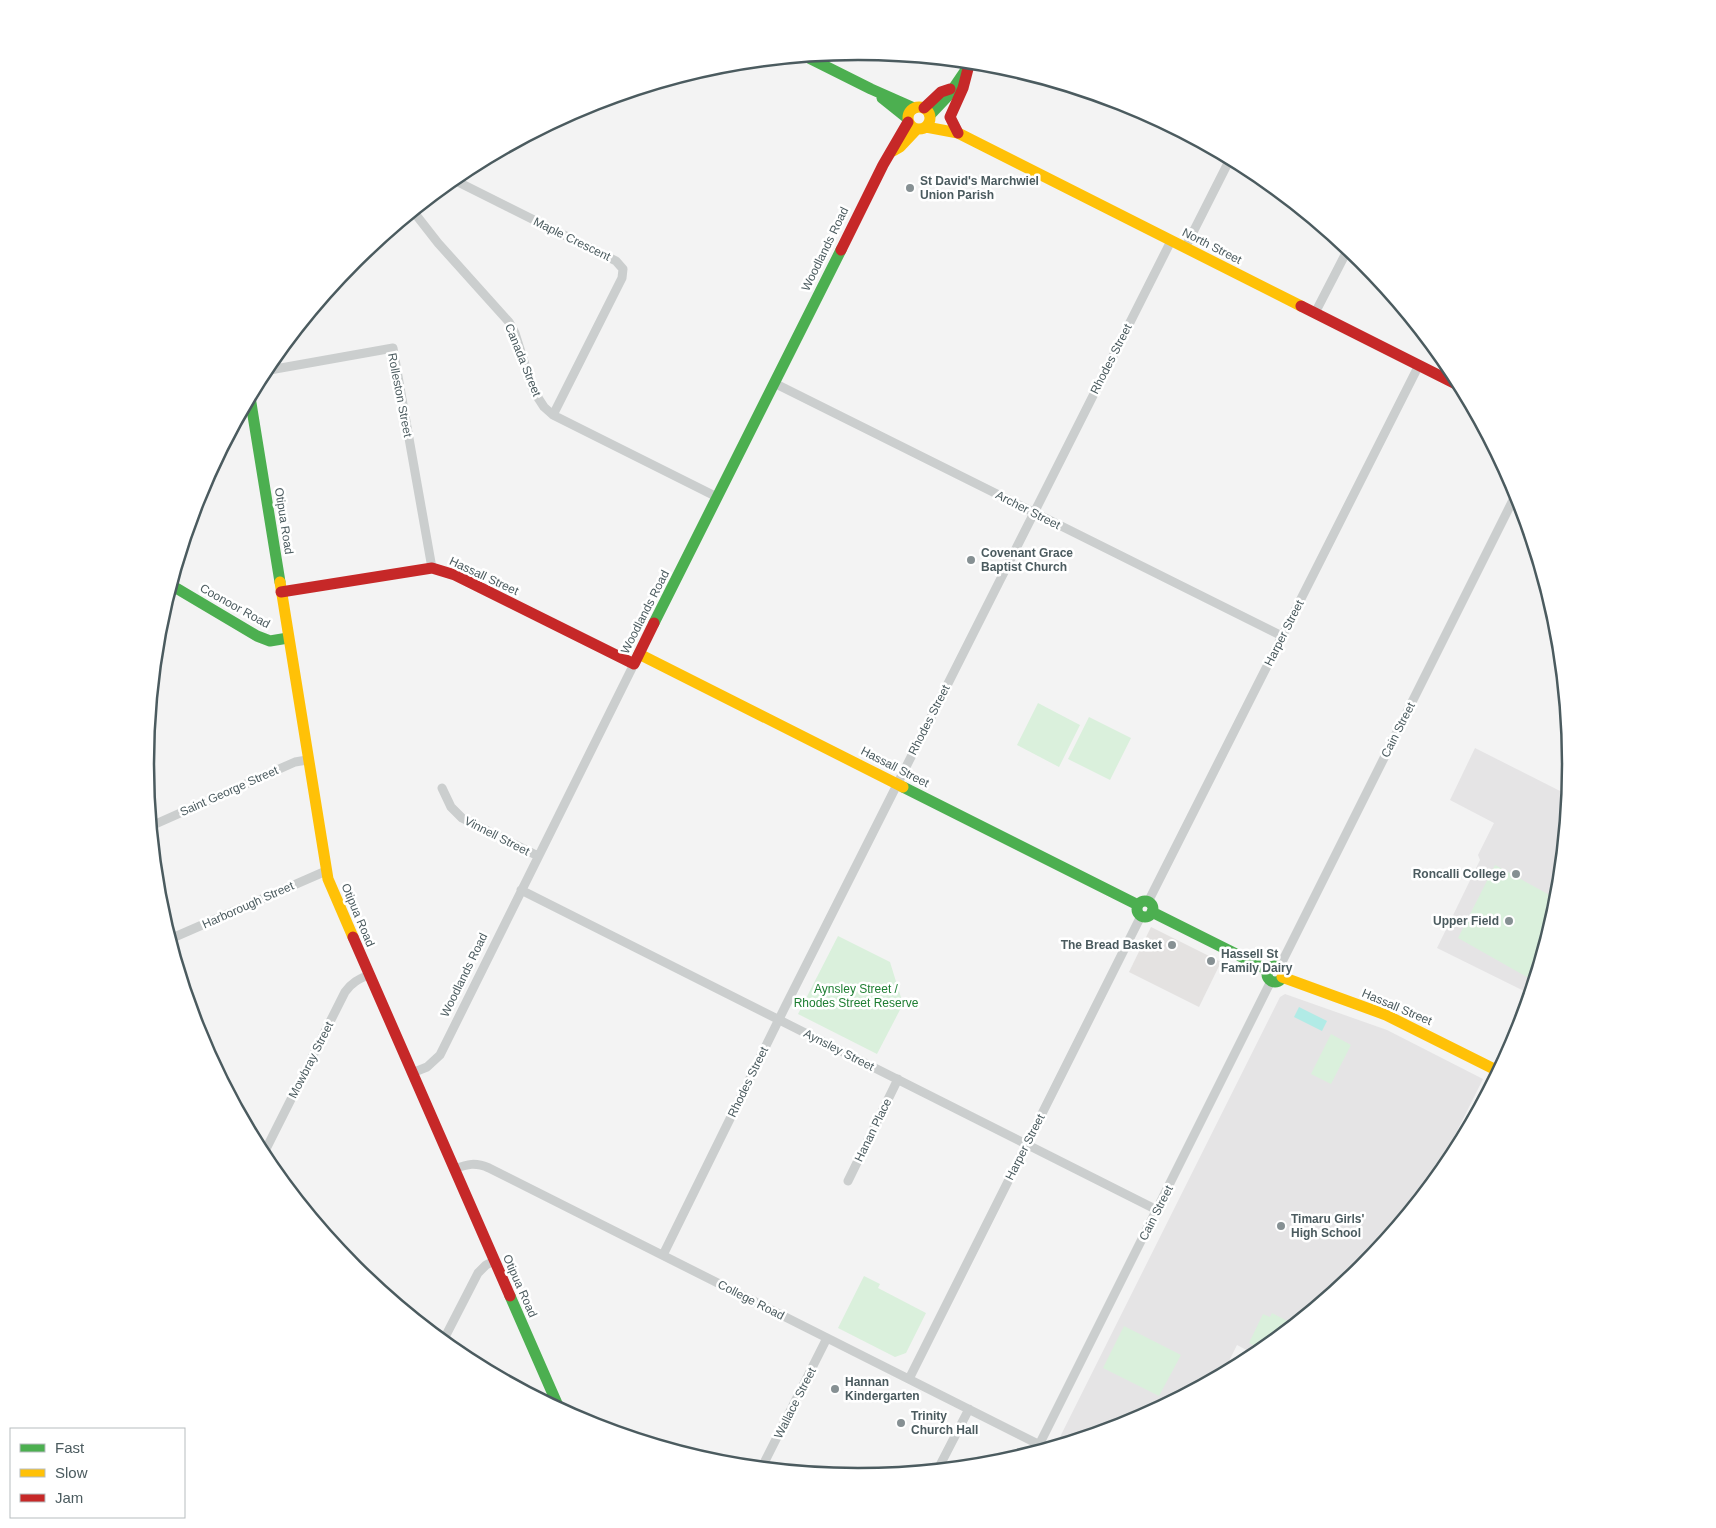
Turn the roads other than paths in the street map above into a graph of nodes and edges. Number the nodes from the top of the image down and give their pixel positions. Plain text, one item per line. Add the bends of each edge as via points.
1 (817, 62) edge
2 (966, 69) edge
3 (968, 69) edge
4 (919, 118) junction
5 (955, 132) junction
6 (1227, 165) edge
7 (461, 183) edge
8 (417, 215) edge
9 (1171, 241) junction
10 (1185, 248) junction
11 (1345, 256) edge
12 (1315, 313) junction
13 (1419, 365) junction
14 (276, 369) edge
15 (1447, 379) edge
16 (774, 383) junction
17 (252, 407) edge
18 (553, 414) junction
19 (718, 498) junction
20 (1511, 503) edge
21 (1034, 513) junction
22 (432, 568) junction
23 (177, 588) edge
24 (281, 592) junction
25 (1282, 636) junction
26 (288, 638) junction
27 (637, 659) junction
28 (307, 760) junction
29 (898, 784) junction
30 (442, 788) dead end
31 (157, 823) edge
32 (538, 856) junction
33 (326, 871) junction
34 (521, 890) junction
35 (1145, 908) junction
36 (176, 937) edge
37 (1275, 974) junction
38 (368, 975) junction
39 (779, 1020) junction
40 (1492, 1068) edge
41 (412, 1073) junction
42 (898, 1080) junction
43 (1026, 1144) junction
44 (268, 1147) edge
45 (454, 1169) junction
46 (848, 1181) dead end
47 (1157, 1210) junction
48 (662, 1255) junction
49 (494, 1261) junction
50 (446, 1335) edge
51 (827, 1338) junction
52 (909, 1379) junction
53 (555, 1399) edge
54 (969, 1409) junction
55 (1043, 1443) edge
56 (1039, 1444) edge
57 (765, 1462) edge
58 (941, 1463) edge

1 - 4 street, North Street
2 - 4 street, Woodlands Road via 952,89 941,92
3 - 5 street via 964,88 950,117
4 - 5 street, North Street via 940,131
4 - 16 street, Woodlands Road via 900,147 891,152 882,165
5 - 9 street, North Street
6 - 10 street
7 - 18 street, Maple Crescent via 616,260 623,269 622,278
8 - 18 street, Canada Street via 509,322 533,390
9 - 10 street, North Street
9 - 21 street, Rhodes Street
10 - 12 street, North Street
11 - 12 street
12 - 13 street, North Street
13 - 15 street, North Street
13 - 25 street, Harper Street
14 - 22 street, Rolleston Street via 393,348
16 - 19 street, Woodlands Road
16 - 21 street, Archer Street
17 - 24 street, Otipua Road
18 - 19 street, Canada Street
19 - 27 street, Woodlands Road
20 - 37 street, Cain Street
21 - 25 street, Archer Street
21 - 29 street, Rhodes Street
22 - 24 street, Hassall Street
22 - 27 street, Hassall Street via 455,575
23 - 26 street, Coonoor Road via 258,636 270,641
24 - 26 street, Otipua Road
25 - 35 street, Harper Street
26 - 28 street, Otipua Road
27 - 29 street, Hassall Street
27 - 32 street, Woodlands Road
28 - 31 street, Saint George Street via 295,762
28 - 33 street, Otipua Road
29 - 35 street, Hassall Street
29 - 39 street, Rhodes Street
30 - 32 street, Vinnell Street via 451,807 462,818
32 - 34 street, Woodlands Road
33 - 36 street, Harborough Street
33 - 38 street, Otipua Road
34 - 39 street, Aynsley Street
34 - 41 street, Woodlands Road via 440,1055 427,1067
35 - 37 street, Hassall Street
35 - 43 street, Harper Street
37 - 40 street, Hassall Street via 1386,1015
37 - 47 street, Cain Street
38 - 41 street, Otipua Road
38 - 44 street, Mowbray Street via 357,980 345,992
39 - 42 street, Aynsley Street
39 - 48 street, Rhodes Street
41 - 45 street, Otipua Road
42 - 43 street, Aynsley Street
42 - 46 street, Hanan Place
43 - 47 street, Aynsley Street
43 - 52 street, Harper Street
45 - 48 street, College Road via 471,1163 480,1164
45 - 49 street, Otipua Road
47 - 55 street, Cain Street
48 - 51 street, College Road
49 - 50 street via 478,1273
49 - 53 street, Otipua Road
51 - 52 street, College Road
51 - 57 street, Wallace Street
52 - 54 street, College Road
54 - 56 street, College Road
54 - 58 street

